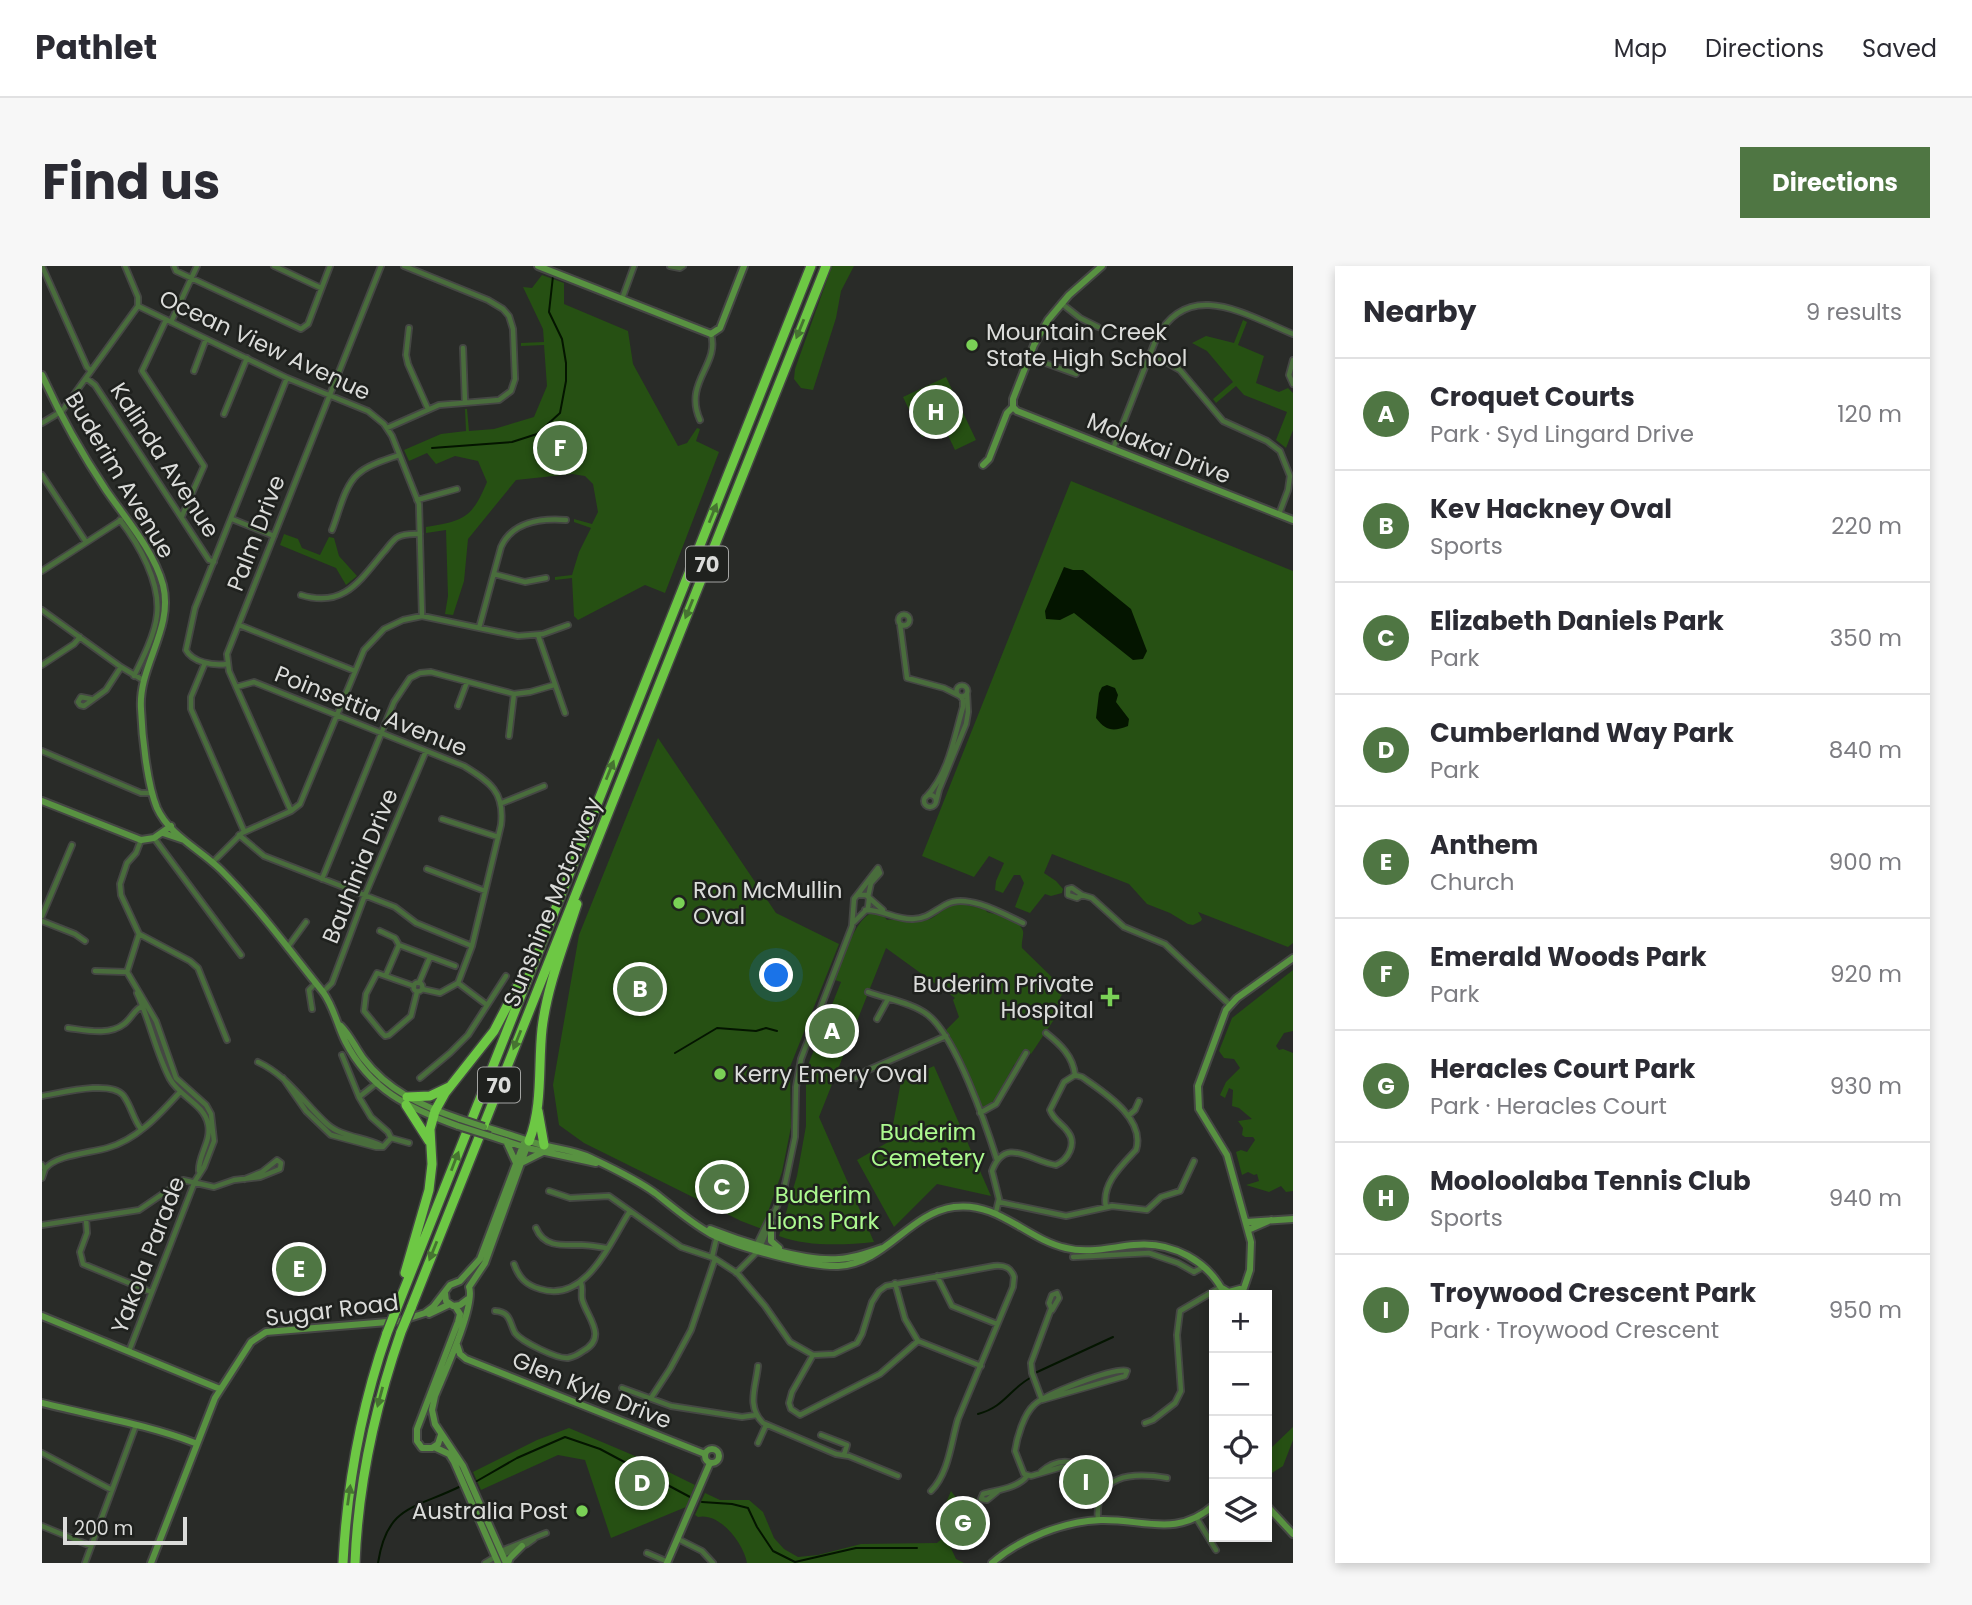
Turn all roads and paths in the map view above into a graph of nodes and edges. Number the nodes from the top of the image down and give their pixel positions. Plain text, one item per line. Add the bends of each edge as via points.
1 (42, 266) edge
2 (124, 266) edge
3 (174, 266) edge
4 (197, 266) edge
5 (274, 266) edge
6 (330, 266) edge
7 (381, 266) edge
8 (404, 266) edge
9 (538, 266) edge
10 (634, 266) edge
11 (670, 266) edge
12 (683, 266) edge
13 (744, 266) edge
14 (811, 266) edge
15 (826, 266) edge
16 (1102, 266) edge
17 (191, 278) junction
18 (321, 288) junction
19 (622, 299) junction
20 (1061, 303) junction
21 (138, 306) junction
22 (168, 321) junction
23 (1098, 327) dead end
24 (410, 328) dead end
25 (711, 334) junction
26 (1293, 334) edge
27 (206, 339) junction
28 (463, 348) dead end
29 (1150, 353) junction
30 (1029, 357) junction
31 (247, 359) junction
32 (1293, 360) edge
33 (91, 371) junction
34 (194, 371) dead end
35 (1076, 374) dead end
36 (42, 375) edge
37 (86, 378) junction
38 (287, 378) junction
39 (1293, 384) edge
40 (330, 396) junction
41 (465, 402) junction
42 (1013, 407) junction
43 (428, 409) junction
44 (59, 413) junction
45 (224, 414) dead end
46 (700, 421) dead end
47 (42, 423) edge
48 (387, 428) junction
49 (1113, 449) junction
50 (399, 455) junction
51 (983, 465) dead end
52 (42, 475) edge
53 (457, 489) dead end
54 (417, 500) junction
55 (1279, 514) junction
56 (181, 517) junction
57 (122, 519) junction
58 (232, 519) junction
59 (566, 520) dead end
60 (1293, 520) edge
61 (332, 530) dead end
62 (420, 534) junction
63 (274, 537) junction
64 (86, 542) junction
65 (214, 562) junction
66 (42, 570) edge
67 (494, 574) junction
68 (546, 578) dead end
69 (301, 595) dead end
70 (42, 610) edge
71 (422, 616) junction
72 (900, 624) junction
73 (909, 624) junction
74 (239, 625) junction
75 (568, 625) dead end
76 (478, 628) junction
77 (538, 635) junction
78 (80, 637) junction
79 (903, 638) junction
80 (205, 663) junction
81 (227, 664) junction
82 (42, 665) edge
83 (121, 667) junction
84 (355, 671) junction
85 (134, 676) junction
86 (143, 681) junction
87 (467, 682) junction
88 (554, 685) junction
89 (236, 687) junction
90 (958, 687) junction
91 (944, 688) junction
92 (967, 693) junction
93 (514, 694) junction
94 (959, 696) junction
95 (91, 699) dead end
96 (458, 706) dead end
97 (565, 713) dead end
98 (337, 715) junction
99 (381, 733) junction
100 (509, 736) dead end
101 (42, 751) edge
102 (426, 751) junction
103 (544, 786) dead end
104 (152, 793) junction
105 (926, 797) junction
106 (42, 802) edge
107 (936, 802) junction
108 (502, 803) junction
109 (291, 811) junction
110 (442, 819) dead end
111 (171, 826) junction
112 (163, 833) junction
113 (242, 833) junction
114 (498, 837) junction
115 (154, 838) junction
116 (141, 840) junction
117 (186, 841) junction
118 (72, 845) dead end
119 (213, 862) junction
120 (588, 863) junction
121 (427, 869) dead end
122 (322, 880) junction
123 (485, 891) junction
124 (365, 895) junction
125 (1082, 895) dead end
126 (855, 897) junction
127 (868, 898) junction
128 (558, 902) junction
129 (853, 905) junction
130 (865, 910) junction
131 (887, 912) junction
132 (42, 916) edge
133 (42, 921) edge
134 (306, 922) dead end
135 (1024, 922) dead end
136 (852, 926) junction
137 (380, 931) dead end
138 (139, 934) junction
139 (85, 941) dead end
140 (399, 945) junction
141 (472, 946) junction
142 (287, 948) junction
143 (241, 955) dead end
144 (430, 957) junction
145 (1293, 958) edge
146 (455, 966) dead end
147 (95, 971) dead end
148 (127, 972) junction
149 (386, 975) junction
150 (506, 976) dead end
151 (316, 983) junction
152 (458, 983) junction
153 (418, 989) junction
154 (323, 992) junction
155 (868, 992) dead end
156 (888, 999) junction
157 (144, 1005) junction
158 (488, 1005) junction
159 (1230, 1005) junction
160 (312, 1009) dead end
161 (877, 1019) dead end
162 (68, 1028) dead end
163 (1046, 1033) dead end
164 (946, 1036) junction
165 (227, 1040) dead end
166 (1026, 1053) dead end
167 (342, 1055) dead end
168 (258, 1062) dead end
169 (1075, 1074) junction
170 (420, 1078) dead end
171 (856, 1079) dead end
172 (379, 1080) junction
173 (450, 1087) junction
174 (180, 1092) junction
175 (42, 1096) edge
176 (359, 1097) junction
177 (407, 1101) junction
178 (1139, 1101) dead end
179 (537, 1109) junction
180 (980, 1113) junction
181 (434, 1114) junction
182 (1128, 1115) junction
183 (142, 1129) junction
184 (491, 1133) junction
185 (391, 1138) junction
186 (506, 1141) junction
187 (409, 1143) dead end
188 (430, 1143) junction
189 (526, 1144) junction
190 (543, 1149) junction
191 (997, 1161) junction
192 (1194, 1161) dead end
193 (519, 1163) junction
194 (44, 1167) edge
195 (199, 1172) junction
196 (42, 1178) edge
197 (245, 1179) junction
198 (195, 1181) junction
199 (549, 1191) dead end
200 (999, 1202) junction
201 (777, 1206) junction
202 (1106, 1207) junction
203 (630, 1211) junction
204 (996, 1212) junction
205 (86, 1219) junction
206 (1293, 1219) edge
207 (1271, 1220) junction
208 (1246, 1222) junction
209 (771, 1223) junction
210 (42, 1225) edge
211 (700, 1226) junction
212 (536, 1228) dead end
213 (1248, 1230) junction
214 (717, 1236) junction
215 (887, 1246) junction
216 (606, 1248) junction
217 (757, 1248) junction
218 (787, 1251) junction
219 (1073, 1257) dead end
220 (714, 1258) junction
221 (514, 1264) dead end
222 (1203, 1268) junction
223 (736, 1273) junction
224 (937, 1276) junction
225 (460, 1281) junction
226 (581, 1283) junction
227 (895, 1283) junction
228 (470, 1287) junction
229 (1220, 1290) edge
230 (1241, 1290) edge
231 (151, 1292) junction
232 (403, 1292) junction
233 (445, 1293) junction
234 (1209, 1298) edge
235 (468, 1299) junction
236 (452, 1305) junction
237 (1051, 1309) dead end
238 (495, 1311) dead end
239 (413, 1312) junction
240 (42, 1316) edge
241 (400, 1321) junction
242 (997, 1324) junction
243 (458, 1337) junction
244 (918, 1341) junction
245 (129, 1351) junction
246 (813, 1355) junction
247 (466, 1359) junction
248 (449, 1363) junction
249 (758, 1366) dead end
250 (981, 1366) junction
251 (622, 1388) dead end
252 (220, 1389) junction
253 (651, 1398) junction
254 (1042, 1400) junction
255 (42, 1403) edge
256 (756, 1415) junction
257 (1145, 1423) dead end
258 (435, 1424) junction
259 (420, 1425) junction
260 (766, 1425) junction
261 (136, 1426) junction
262 (440, 1433) junction
263 (821, 1435) dead end
264 (195, 1443) junction
265 (758, 1443) dead end
266 (434, 1447) junction
267 (42, 1453) edge
268 (705, 1454) junction
269 (844, 1455) junction
270 (710, 1463) junction
271 (1025, 1475) junction
272 (898, 1476) dead end
273 (1167, 1478) dead end
274 (1108, 1484) junction
275 (112, 1490) junction
276 (931, 1491) dead end
277 (998, 1491) dead end
278 (1209, 1509) edge
279 (1272, 1511) edge
280 (1197, 1518) junction
281 (1098, 1520) junction
282 (42, 1526) edge
283 (546, 1533) dead end
284 (1293, 1534) edge
285 (534, 1538) junction
286 (678, 1539) junction
287 (91, 1546) junction
288 (522, 1546) junction
289 (1216, 1550) dead end
290 (647, 1553) dead end
291 (499, 1556) edge
292 (667, 1562) edge
293 (85, 1563) edge
294 (151, 1563) edge
295 (343, 1563) edge
296 (355, 1563) edge
297 (485, 1563) edge
298 (507, 1563) edge
299 (713, 1563) edge
300 (992, 1563) edge

1 - 33 street
2 - 21 street
3 - 17 street
4 - 17 street
5 - 18 street
6 - 18 street
7 - 40 street, Palm Drive
8 - 41 street via 495,303 511,320 516,375 511,391 496,401
9 - 19 main road
10 - 19 street
11 - 12 street
13 - 25 main road via 720,328
128 -> 14 highway, Sunshine Motorway / 70
15 -> 120 highway, Sunshine Motorway / 70
16 - 20 main road
17 - 18 street via 301,329 308,324
17 - 22 street
19 - 25 main road
20 - 23 street
20 - 30 main road via 1040,331
21 - 22 street, Ocean View Avenue
21 - 33 street
22 - 27 street, Ocean View Avenue
22 - 56 street via 142,370 204,466
24 - 43 street via 408,364
25 - 46 street via 713,344 694,396
26 - 29 street via 1221,305 1198,305 1170,318
27 - 31 street, Ocean View Avenue
27 - 34 street
28 - 41 street
29 - 49 street
29 - 55 street via 1180,370 1223,421 1280,451 1290,476
30 - 35 street
30 - 42 main road
31 - 38 street, Ocean View Avenue
31 - 45 street
32 - 39 street via 1289,369
33 - 37 street
36 - 44 main road, Buderim Avenue
37 - 44 street
37 - 56 street, Kalinda Avenue
38 - 40 street, Ocean View Avenue
38 - 58 street
40 - 48 street, Ocean View Avenue via 372,413
40 - 63 street, Palm Drive
41 - 43 street
42 - 49 main road, Molakai Drive
42 - 51 main road
43 - 48 street
44 - 47 street
44 - 57 main road, Buderim Avenue
48 - 50 street, Ocean View Avenue
49 - 55 main road, Molakai Drive
50 - 54 street, Ocean View Avenue
50 - 61 street via 357,475
52 - 64 street
53 - 54 street
54 - 62 street, Ocean View Avenue
55 - 60 main road, Molakai Drive
56 - 65 street, Kalinda Avenue
57 - 64 street
57 - 85 street, Buderim Avenue via 151,576 158,608
57 - 86 main road, Buderim Avenue via 157,569 164,595 162,626
58 - 63 street
58 - 65 street
59 - 67 street via 530,523 514,530 503,543
62 - 69 street via 396,538 343,594 316,599
62 - 71 street, Ocean View Avenue
63 - 74 street, Palm Drive
64 - 66 street
65 - 80 street via 195,608 186,650
67 - 68 street via 525,582
67 - 76 street
70 - 78 street
71 - 76 street
71 - 84 street via 396,622 378,633
72 - 73 street
72 - 73 street via 904,615
72 - 79 street
73 - 79 street
74 - 81 street, Palm Drive
74 - 84 street
75 - 77 street
76 - 77 street
77 - 88 street
78 - 82 street
78 - 83 street
79 - 91 street via 907,678
80 - 81 street
80 - 113 street via 191,709
81 - 89 street
83 - 85 street
83 - 95 street via 106,690
84 - 98 street
85 - 86 street
86 - 104 main road, Buderim Avenue via 141,709
87 - 93 street
87 - 96 street
87 - 99 street via 431,672 415,675 397,697
88 - 93 street
88 - 97 street
89 - 98 street, Poinsettia Avenue via 253,682
89 - 109 street
90 - 91 street
90 - 92 street via 965,686
90 - 94 street
91 - 94 street
92 - 94 street
92 - 107 street via 966,724
93 - 100 street
94 - 105 street via 963,707 946,765
98 - 99 street, Poinsettia Avenue
98 - 109 street via 304,798
99 - 102 street, Poinsettia Avenue
99 - 122 street
101 - 104 street via 141,793
102 - 108 street, Poinsettia Avenue via 476,773 493,787
102 - 124 street, Bauhinia Drive
103 - 108 street
104 - 111 main road, Buderim Avenue
105 - 107 street via 933,796
105 - 107 street via 929,807
106 - 116 main road
108 - 114 street
109 - 113 street
110 - 114 street
111 - 112 main road
111 - 117 main road, Buderim Avenue
112 - 115 main road
112 - 117 main road
113 - 119 street
113 - 122 street via 264,856
114 - 123 street
115 - 116 main road
115 - 143 street
116 - 138 street via 127,863 120,888
117 - 119 main road, Buderim Avenue
118 - 132 street
119 - 142 main road, Buderim Avenue
120 - 179 highway via 547,1003
120 -> 239 highway, Sunshine Motorway / 70
121 - 123 street
122 - 124 street
123 - 141 street
124 - 141 street
124 - 154 street, Bauhinia Drive via 332,983
125 - 159 street via 1092,898 1124,927 1165,944
126 - 127 street via 863,894
126 - 127 street via 879,871
126 - 129 street
127 - 130 street via 870,905
127 - 131 street
128 - 173 highway via 500,1022
232 -> 128 highway, Sunshine Motorway / 70
129 - 130 street
129 - 136 street
130 - 131 street
130 - 136 street
131 - 135 street via 916,919 963,900
133 - 139 street
134 - 142 street
136 - 201 street via 801,1059 795,1137
137 - 140 street
138 - 148 street
138 - 165 street via 198,968
140 - 144 street
140 - 149 street
141 - 152 street
142 - 151 main road, Buderim Avenue
144 - 146 street
144 - 153 street
145 - 159 main road
147 - 148 street
148 - 157 street, Yakola Parade
149 - 153 street
149 - 153 street via 374,976 363,1008 385,1036 411,1016
150 - 158 street
151 - 154 main road, Buderim Avenue
151 - 160 street via 309,990
152 - 153 street via 440,993
152 - 158 street
154 - 172 main road, Buderim Avenue
155 - 156 street
156 - 161 street
156 - 164 street via 926,1014
157 - 162 street via 115,1030
157 - 174 street, Yakola Parade via 170,1079
157 - 195 street, Yakola Parade via 156,1021 176,1078 211,1114 214,1141
158 - 170 street via 468,1035
159 - 208 main road via 1197,1097 1199,1109 1227,1155
163 - 169 street via 1064,1049
164 - 171 street
164 - 180 street
166 - 180 street via 996,1103
167 - 176 street
168 - 185 street via 283,1078 306,1111 331,1135 376,1147 383,1147
169 - 182 street
169 - 191 street via 1064,1082 1050,1110 1071,1138 1063,1162 1052,1165 1014,1152
172 - 176 street
172 - 177 main road, Buderim Avenue
173 - 177 highway
173 - 181 highway
174 - 183 street
174 - 195 street, Yakola Parade via 203,1111 208,1122
175 - 183 street via 115,1089
176 - 185 street
177 - 181 main road, Buderim Avenue
177 - 188 highway
178 - 182 street
179 - 189 highway
179 - 190 highway
180 - 191 street
181 - 184 main road, Buderim Avenue, bridge
181 - 188 highway
182 - 202 street via 1137,1148 1108,1187
183 - 194 street via 114,1146 54,1160
184 - 186 main road
184 - 189 main road
185 - 187 street
186 - 189 main road
186 - 193 main road
188 - 232 highway via 429,1190
189 - 190 main road
189 - 193 main road
190 - 193 main road
190 - 211 main road via 591,1158 653,1192
191 - 200 street via 992,1176
192 - 202 street via 1180,1191 1159,1199 1149,1209
193 - 225 main road via 480,1259
193 - 228 main road via 485,1263
194 - 196 street
195 - 198 street, Yakola Parade
197 - 197 street via 277,1160 281,1163 269,1174
197 - 198 street via 214,1187
198 - 205 street via 183,1180 139,1210
198 - 231 street, Yakola Parade
199 - 203 street via 570,1199 609,1196
200 - 202 street via 1066,1216
200 - 204 street
201 - 209 street
201 - 217 street
203 - 216 street
203 - 220 street via 682,1248
204 - 215 main road via 947,1208
204 - 222 main road via 1065,1248 1155,1245 1186,1255
205 - 210 street
205 - 231 street via 80,1252 83,1264
206 - 207 main road
207 - 208 main road
207 - 213 main road
208 - 213 main road
209 - 217 street
209 - 218 main road via 771,1241
211 - 214 main road
211 - 217 main road
212 - 216 street via 541,1237 557,1245
213 - 230 main road via 1252,1257
214 - 217 main road
214 - 220 street
215 - 217 main road via 867,1259 836,1266 806,1263
215 - 218 main road via 836,1260
216 - 226 street
217 - 218 main road
217 - 223 street
219 - 222 street via 1149,1253 1194,1272
220 - 223 street
220 - 253 street via 691,1330
221 - 226 street via 522,1279 538,1289 562,1291
222 - 229 main road
223 - 246 street via 787,1338
224 - 227 street
224 - 242 street via 952,1306
224 - 242 street via 998,1265 1009,1268 1015,1280
225 - 228 main road
225 - 233 main road
226 - 238 street via 595,1332 588,1348 570,1357 557,1356 522,1339 509,1317
227 - 244 street via 905,1320
227 - 246 street via 874,1297 857,1343 836,1353
228 - 235 main road
231 - 245 street, Yakola Parade
295 -> 232 highway, Sunshine Motorway / 70, bridge via 356,1447 371,1384
233 - 236 main road
233 - 239 main road, Sugar Road via 433,1307
234 - 257 street via 1180,1311 1181,1391 1175,1403
235 - 236 main road
235 - 243 main road
236 - 241 main road
236 - 259 main road via 460,1314 458,1322
237 - 254 street via 1031,1363
239 - 241 main road, Sugar Road
239 -> 296 highway, Sunshine Motorway / 70, bridge via 401,1332 369,1444
240 - 245 main road
241 - 252 main road, Sugar Road via 266,1332 251,1342
242 - 250 street
243 - 247 main road via 458,1351
243 - 248 main road
244 - 246 street via 880,1374 797,1414 790,1399
244 - 250 street
245 - 252 main road
247 - 248 main road
247 - 268 main road, Glen Kyle Drive
248 - 258 main road via 433,1404
249 - 256 street via 752,1399
250 - 276 street
251 - 253 street
252 - 264 main road, Sugar Road
253 - 256 street via 671,1406
254 - 254 street via 1112,1372 1128,1372 1125,1376
254 - 271 street via 1029,1412 1016,1446
255 - 261 main road
256 - 260 street
258 - 259 main road
258 - 262 main road
259 - 266 main road via 416,1433 419,1445
260 - 265 street
260 - 269 street
261 - 264 main road
261 - 275 street
262 - 266 main road
262 - 291 main road via 463,1466
263 - 269 street via 847,1446
264 - 294 main road, Sugar Road
266 - 291 main road via 454,1462
267 - 275 street
268 - 270 main road
268 - 270 main road via 717,1452 717,1461
269 - 272 street
270 - 286 main road
271 - 274 street via 1063,1462 1078,1463
271 - 277 street
273 - 274 street via 1119,1477
274 - 281 street via 1099,1499
275 - 287 street
278 - 280 main road
279 - 284 main road
280 - 281 main road via 1176,1525
280 - 289 street
281 - 300 main road via 1061,1527
282 - 287 street
283 - 285 street
285 - 288 street
285 - 291 street
286 - 292 main road
286 - 299 street via 702,1551
287 - 293 street
288 - 291 street
288 - 298 main road
290 - 292 street
291 - 297 street
291 - 298 main road

